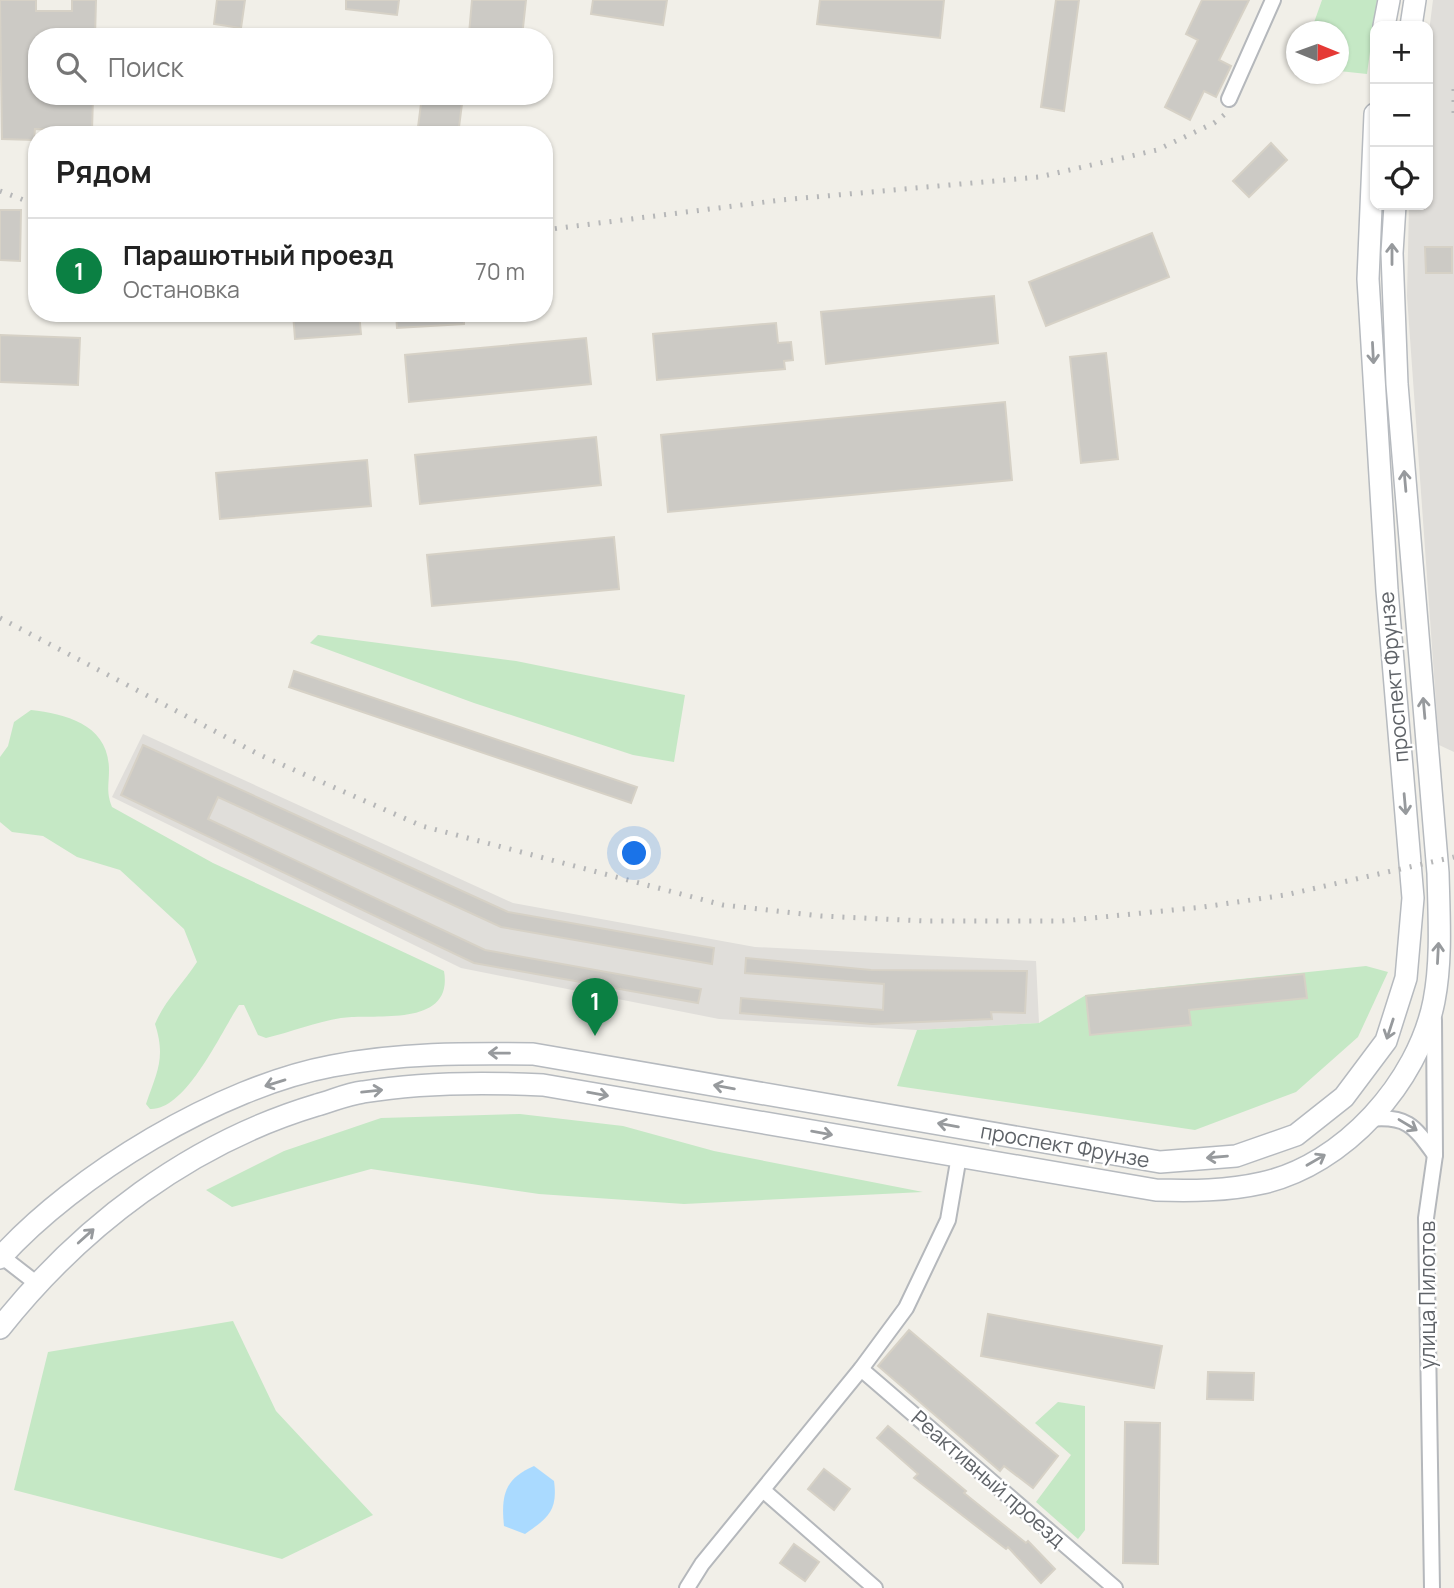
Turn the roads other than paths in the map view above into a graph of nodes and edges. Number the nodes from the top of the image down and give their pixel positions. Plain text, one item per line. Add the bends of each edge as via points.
1 (1273, 0) edge
2 (1389, 0) edge
3 (1415, 0) edge
4 (1385, 21) edge
5 (1412, 21) edge
6 (1229, 100) dead end
7 (1374, 147) edge
8 (1395, 210) edge
9 (1434, 1003) junction
10 (1369, 1119) junction
11 (1435, 1155) junction
12 (958, 1156) junction
13 (1, 1256) edge
14 (36, 1283) junction
15 (0, 1328) edge
16 (860, 1370) junction
17 (764, 1491) junction
18 (687, 1588) edge
19 (875, 1588) edge
20 (1115, 1588) edge
21 (1432, 1588) edge

1 - 6 street
2 - 4 main road
3 - 5 main road
7 -> 13 main road, проспект Фрунзе via 1368,279 1387,590 1413,898 1406,978 1386,1041 1344,1097 1296,1135 1236,1156 1160,1162 533,1054 428,1052 330,1066 252,1090 185,1122 98,1173
9 -> 8 main road, проспект Фрунзе via 1438,873 1396,384
9 - 10 main road, проспект Фрунзе via 1416,1054
9 - 11 street, улица Пилотов
10 -> 11 street via 1405,1121
12 -> 10 main road, проспект Фрунзе via 1156,1190 1200,1191 1264,1183 1309,1164
11 - 21 street, улица Пилотов via 1426,1218
14 -> 12 main road, проспект Фрунзе via 90,1231 178,1166 271,1119 361,1092 468,1081 543,1085
12 - 16 street via 948,1220 905,1308
13 - 14 street
14 - 15 main road, проспект Фрунзе
16 - 17 street
16 - 20 street, Реактивный проезд
17 - 18 street
17 - 19 street

